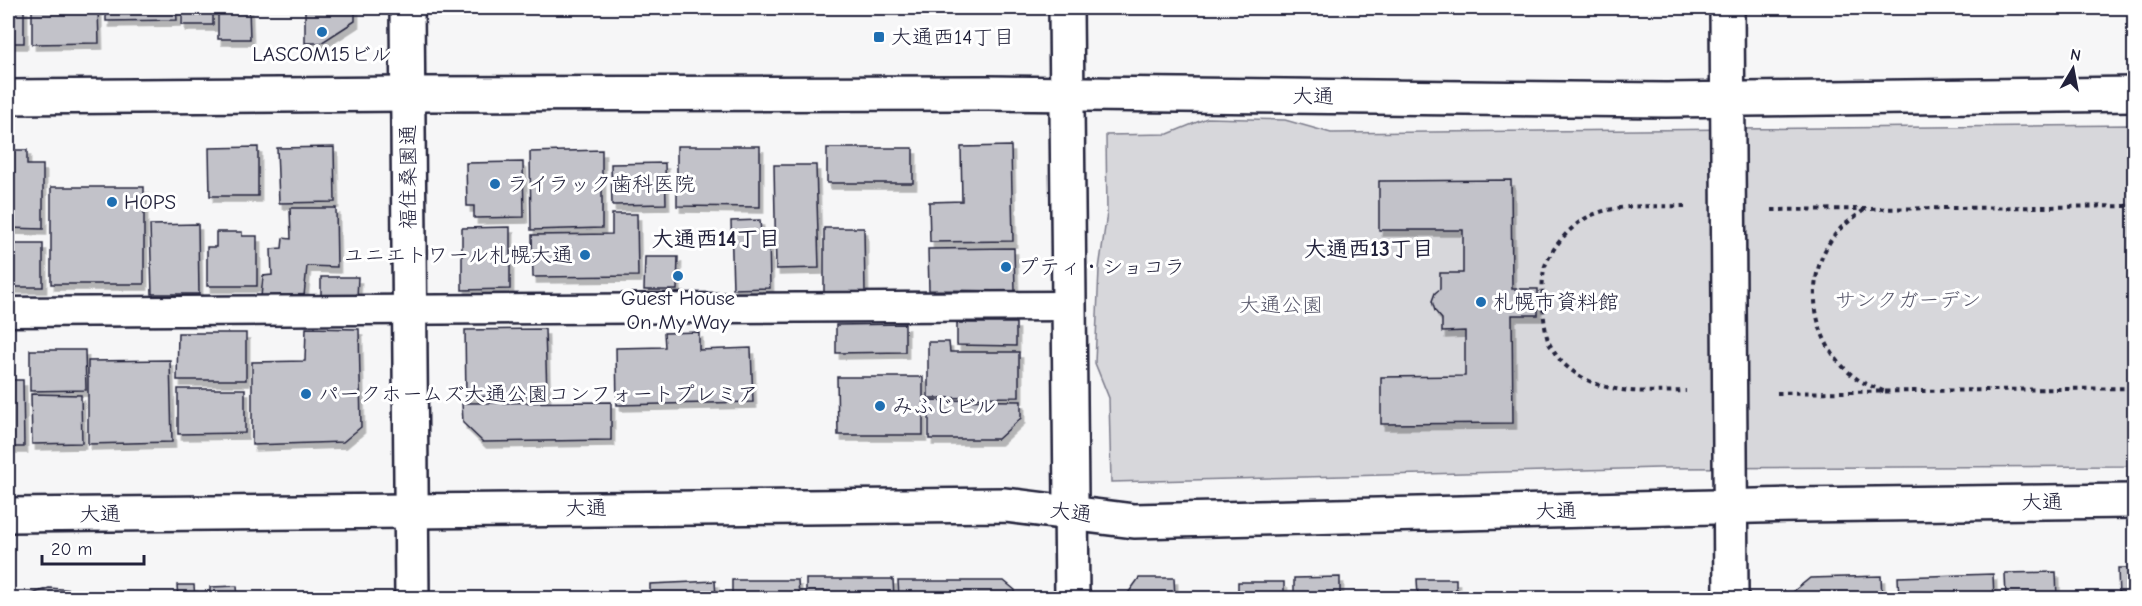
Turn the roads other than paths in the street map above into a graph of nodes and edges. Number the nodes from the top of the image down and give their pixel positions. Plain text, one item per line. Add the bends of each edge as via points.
1 (407, 8) edge
2 (1066, 8) edge
3 (1727, 8) edge
4 (1067, 93) junction
5 (407, 94) junction
6 (2134, 94) edge
7 (8, 97) edge
8 (1728, 98) junction
9 (1069, 306) junction
10 (409, 311) junction
11 (8, 312) edge
12 (2134, 501) edge
13 (1730, 507) junction
14 (411, 510) junction
15 (1071, 512) junction
16 (8, 515) edge
17 (412, 598) edge
18 (1072, 598) edge
19 (1731, 598) edge

1 - 5 street, 福住桑園通
2 - 4 street
3 - 8 street
4 - 5 street, 大通
4 - 8 street, 大通
4 - 9 street
5 - 7 street, 大通
5 - 10 street, 福住桑園通
6 - 8 street, 大通
8 - 13 street
9 - 10 street
9 - 15 street
10 - 11 street
10 - 14 street, 福住桑園通
12 - 13 street, 大通
13 - 15 street, 大通 via 1134,521
13 - 19 street
14 - 15 street, 大通 via 1005,504
14 - 16 street, 大通
14 - 17 street, 福住桑園通
15 - 18 street

